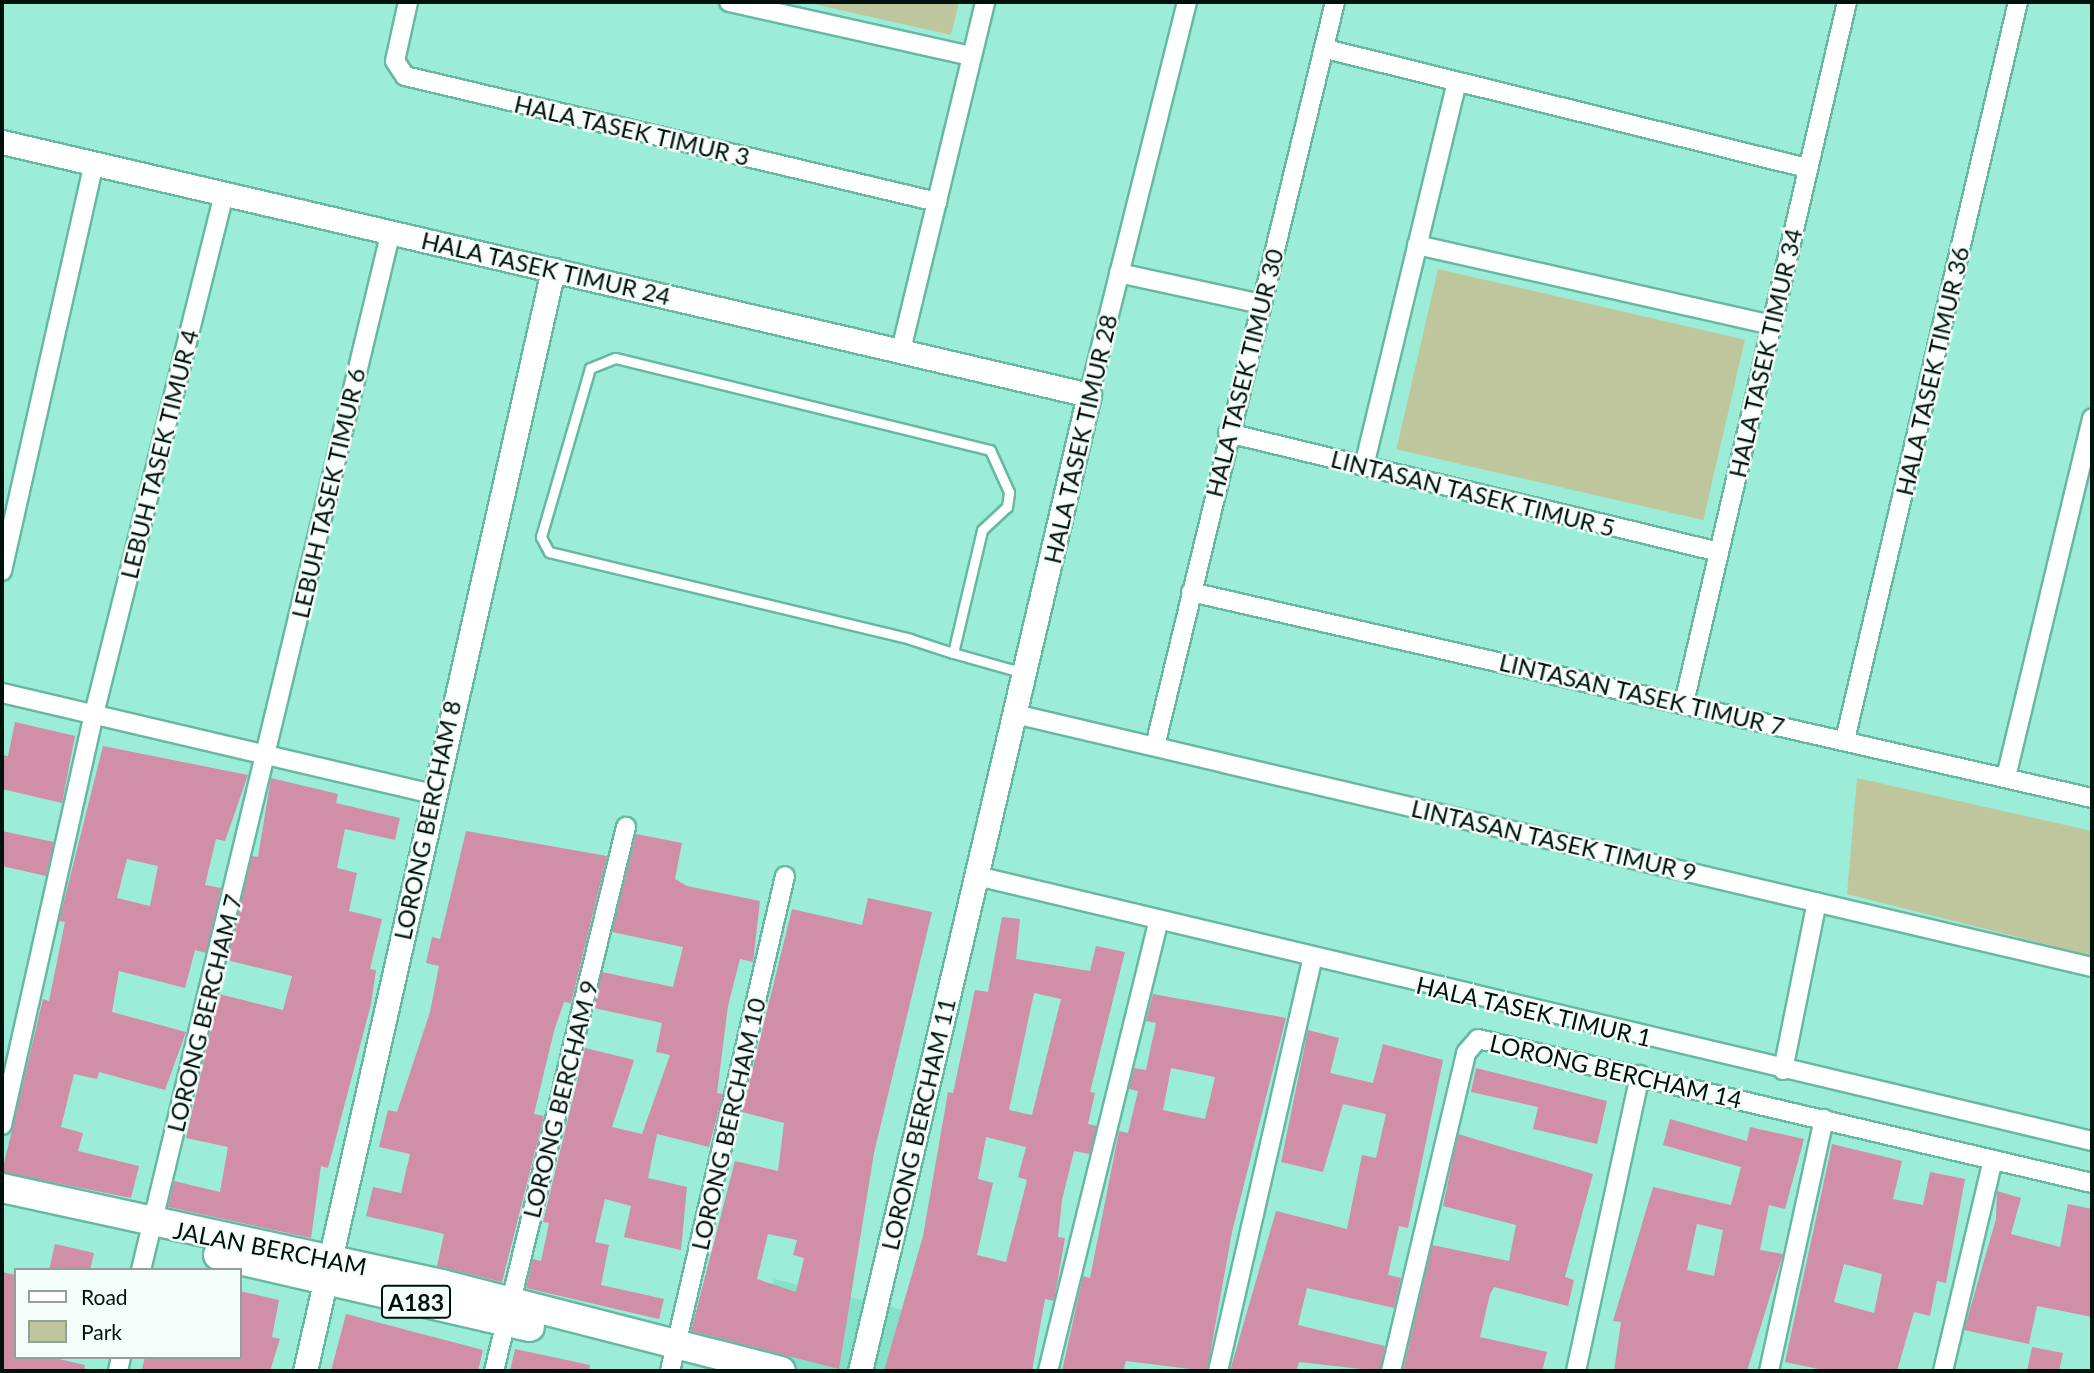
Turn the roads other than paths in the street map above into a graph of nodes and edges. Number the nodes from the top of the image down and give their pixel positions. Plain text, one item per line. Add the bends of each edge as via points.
1 (408, 2) edge
2 (729, 2) edge
3 (985, 2) edge
4 (1187, 2) edge
5 (1335, 2) edge
6 (1847, 2) edge
7 (2018, 2) edge
8 (1325, 50) junction
9 (971, 56) junction
10 (1457, 82) junction
11 (2, 142) edge
12 (94, 163) junction
13 (1808, 168) junction
14 (224, 194) junction
15 (937, 202) junction
16 (391, 231) junction
17 (1417, 245) junction
18 (553, 270) junction
19 (1119, 273) junction
20 (1261, 304) junction
21 (1772, 325) junction
22 (901, 350) junction
23 (1089, 396) junction
24 (2092, 418) edge
25 (1228, 433) junction
26 (1364, 466) junction
27 (1719, 552) junction
28 (2, 571) edge
29 (1191, 592) junction
30 (953, 653) junction
31 (1026, 673) junction
32 (2, 693) edge
33 (1684, 703) junction
34 (94, 714) junction
35 (1015, 714) junction
36 (1845, 740) junction
37 (1155, 746) junction
38 (266, 755) junction
39 (2006, 777) junction
40 (431, 794) junction
41 (2092, 798) edge
42 (626, 827) dead end
43 (785, 876) dead end
44 (977, 877) junction
45 (1817, 902) junction
46 (1159, 920) junction
47 (1312, 959) junction
48 (2092, 967) edge
49 (1783, 1070) junction
50 (1640, 1075) junction
51 (1824, 1119) junction
52 (2, 1125) edge
53 (2092, 1141) edge
54 (1993, 1160) junction
55 (2092, 1183) edge
56 (2, 1188) edge
57 (2, 1199) edge
58 (151, 1231) junction
59 (142, 1268) edge
60 (329, 1271) junction
61 (508, 1313) junction
62 (673, 1358) edge
63 (305, 1371) edge
64 (494, 1371) edge
65 (731, 1371) edge
66 (781, 1371) edge
67 (860, 1371) edge
68 (1048, 1371) edge
69 (1218, 1371) edge
70 (1391, 1371) edge
71 (1576, 1371) edge
72 (1769, 1371) edge
73 (1943, 1371) edge

1 - 15 street, HALA TASEK TIMUR 3 via 395,61 405,76
2 - 9 street
3 - 9 street
4 - 19 street, HALA TASEK TIMUR 28
5 - 8 street, HALA TASEK TIMUR 30
6 - 13 street, HALA TASEK TIMUR 34
7 - 36 street, HALA TASEK TIMUR 36
8 - 10 street
8 - 20 street, HALA TASEK TIMUR 30
9 - 15 street
10 - 13 street
10 - 17 street
11 - 12 street, HALA TASEK TIMUR 24
12 - 14 street, HALA TASEK TIMUR 24
12 - 28 street
13 - 21 street, HALA TASEK TIMUR 34
14 - 16 street, HALA TASEK TIMUR 24
14 - 34 street, LEBUH TASEK TIMUR 4
15 - 22 street
16 - 18 street, HALA TASEK TIMUR 24
16 - 38 street, LEBUH TASEK TIMUR 6
17 - 21 street
17 - 26 street
18 - 22 street, HALA TASEK TIMUR 24
18 - 40 street, LORONG BERCHAM 8
19 - 20 street
19 - 23 street, HALA TASEK TIMUR 28
20 - 25 street, HALA TASEK TIMUR 30
21 - 27 street, HALA TASEK TIMUR 34
22 - 23 street, HALA TASEK TIMUR 24
23 - 31 street, HALA TASEK TIMUR 28
24 - 39 street
25 - 26 street, LINTASAN TASEK TIMUR 5
25 - 29 street, HALA TASEK TIMUR 30
26 - 27 street, LINTASAN TASEK TIMUR 5
27 - 33 street, HALA TASEK TIMUR 34
29 - 33 street, LINTASAN TASEK TIMUR 7
29 - 37 street, HALA TASEK TIMUR 30
30 - 30 lane via 549,552 541,537 590,368 615,358 990,450 1009,492 1007,507 982,530
30 - 31 lane
31 - 35 street, HALA TASEK TIMUR 28
32 - 34 street
33 - 36 street, LINTASAN TASEK TIMUR 7
34 - 38 street
34 - 52 street, LEBUH TASEK TIMUR 4
35 - 37 street, LINTASAN TASEK TIMUR 9
35 - 44 street, HALA TASEK TIMUR 28
36 - 39 street, LINTASAN TASEK TIMUR 7
37 - 45 street, LINTASAN TASEK TIMUR 9
38 - 40 street
38 - 58 street, LORONG BERCHAM 7
39 - 41 street, LINTASAN TASEK TIMUR 7
40 - 60 street, LORONG BERCHAM 8
42 - 61 street, LORONG BERCHAM 9
43 - 62 street, LORONG BERCHAM 10
44 - 46 street, HALA TASEK TIMUR 1
44 - 67 street, LORONG BERCHAM 11
45 - 48 street, LINTASAN TASEK TIMUR 9
45 - 49 street
46 - 47 street, HALA TASEK TIMUR 1
46 - 68 street
47 - 49 street, HALA TASEK TIMUR 1
47 - 69 street
49 - 53 street, HALA TASEK TIMUR 1
50 - 51 street, LORONG BERCHAM 14
50 - 70 street, LORONG BERCHAM 14 via 1486,1040 1468,1046
50 - 71 street
51 - 54 street, LORONG BERCHAM 14
51 - 72 street
54 - 55 street, LORONG BERCHAM 14
54 - 73 street
56 - 58 main road, JALAN BERCHAM / A183
57 - 58 main road, JALAN BERCHAM / A183
58 - 59 street, LORONG BERCHAM 7
58 - 60 main road, JALAN BERCHAM / A183
60 - 61 main road, JALAN BERCHAM / A183
60 - 63 street, LORONG BERCHAM 8
61 - 62 main road, JALAN BERCHAM / A183
61 - 64 street, LORONG BERCHAM 9
62 - 65 main road, JALAN BERCHAM / A183
62 - 66 main road, JALAN BERCHAM / A183

